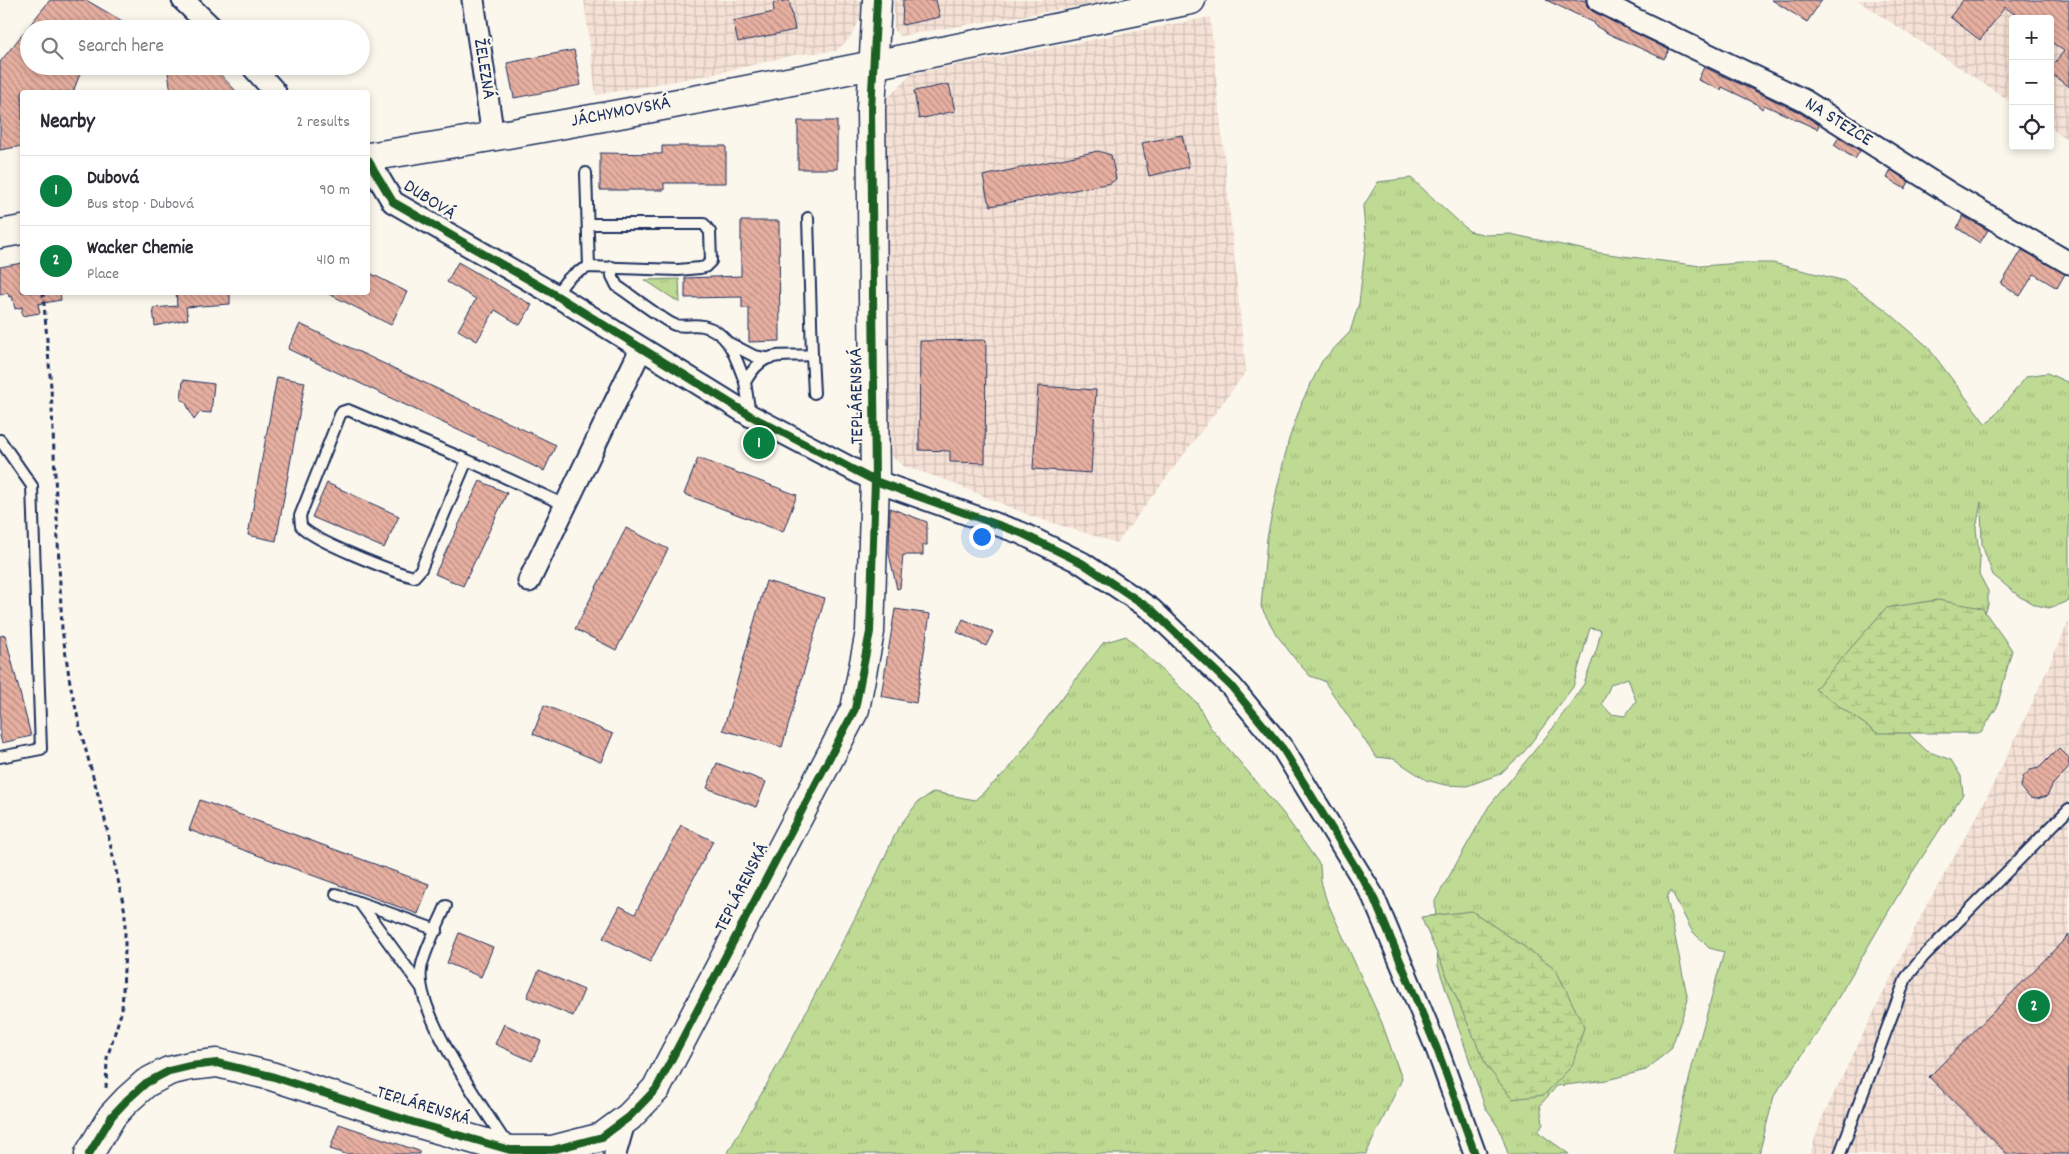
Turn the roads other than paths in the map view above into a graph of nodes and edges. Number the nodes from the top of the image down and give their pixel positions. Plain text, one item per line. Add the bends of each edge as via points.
1 (183, 0) edge
2 (473, 0) edge
3 (877, 0) edge
4 (1191, 0) edge
5 (1598, 0) edge
6 (204, 20) edge
7 (874, 65) junction
8 (260, 75) edge
9 (273, 90) edge
10 (493, 137) junction
11 (370, 159) edge
12 (370, 162) edge
13 (586, 173) dead end
14 (808, 218) dead end
15 (588, 224) junction
16 (20, 230) edge
17 (0, 234) edge
18 (2069, 263) edge
19 (589, 267) junction
20 (612, 267) junction
21 (557, 296) junction
22 (729, 343) junction
23 (641, 349) junction
24 (812, 355) junction
25 (765, 358) junction
26 (744, 382) junction
27 (814, 393) dead end
28 (750, 416) junction
29 (0, 440) edge
30 (467, 460) junction
31 (875, 481) junction
32 (565, 505) junction
33 (528, 581) dead end
34 (0, 757) edge
35 (2069, 809) edge
36 (336, 894) dead end
37 (360, 903) junction
38 (446, 906) dead end
39 (437, 930) junction
40 (421, 987) junction
41 (625, 1119) junction
42 (515, 1152) edge
43 (90, 1154) edge
44 (615, 1154) edge
45 (1475, 1154) edge
46 (1840, 1154) edge

1 - 6 street
2 - 10 street, ŽELEZNÁ
3 - 7 street, TEPLÁRENSKÁ
4 - 7 street, JÁCHYMOVSKÁ
5 - 18 street, NA STEZCE via 1805,101 1951,194
7 - 10 street, JÁCHYMOVSKÁ
7 - 31 street, TEPLÁRENSKÁ via 871,109
8 - 9 street
10 - 11 street, JÁCHYMOVSKÁ
12 - 21 street, DUBOVÁ via 393,202
13 - 15 lane
14 - 24 lane
15 - 19 lane
15 - 20 lane via 704,224 710,232 711,261 705,267 678,270
16 - 17 street
19 - 20 lane
19 - 21 lane via 563,282
20 - 22 lane via 617,286 675,325 705,326
21 - 23 street, DUBOVÁ
22 - 25 lane
22 - 26 lane
23 - 28 street, DUBOVÁ
23 - 32 street
24 - 25 lane
24 - 27 lane
25 - 26 lane via 755,365
26 - 28 lane
28 - 31 street, DUBOVÁ
29 - 34 lane via 32,486 41,748
30 - 30 lane via 421,569 414,577 339,548 301,526 300,516 342,412 348,410
30 - 32 lane
31 - 41 street, TEPLÁRENSKÁ via 870,632 854,709 656,1088
31 - 45 street, DUBOVÁ via 1021,533 1082,563 1152,610 1231,686 1283,749 1373,896 1437,1049
32 - 33 street
35 - 46 lane via 1906,978
36 - 37 lane
37 - 39 lane
37 - 40 lane
38 - 39 lane
39 - 40 lane via 421,968
40 - 42 lane via 443,1044
41 - 42 street, TEPLÁRENSKÁ via 602,1137 552,1150
41 - 44 street
42 - 43 street, TEPLÁRENSKÁ via 218,1063 169,1071 146,1083 112,1116

